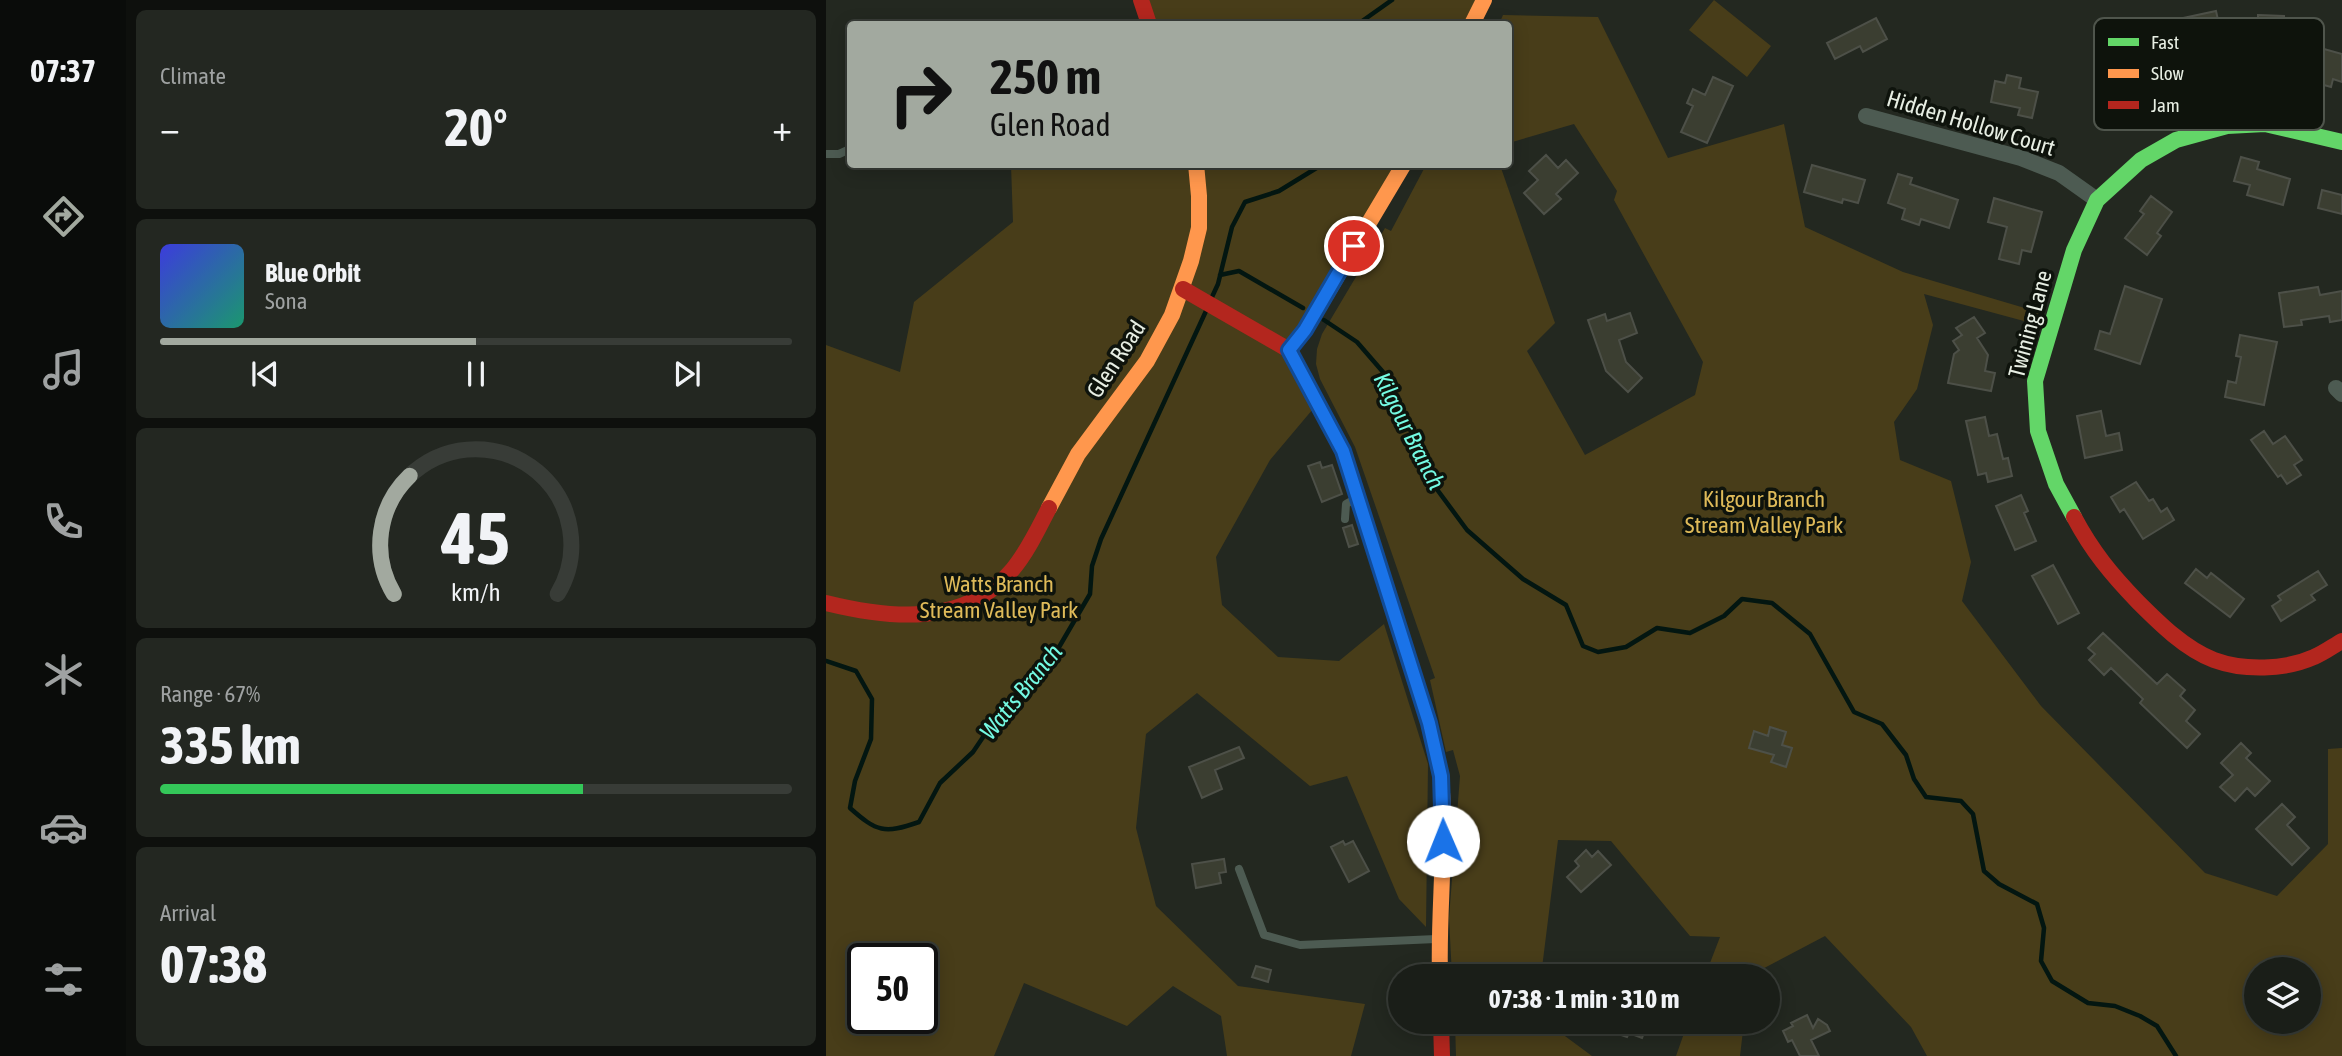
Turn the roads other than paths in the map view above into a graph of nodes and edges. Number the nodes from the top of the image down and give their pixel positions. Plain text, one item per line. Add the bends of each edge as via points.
1 (1141, 0) edge
2 (1484, 0) edge
3 (1148, 21) edge
4 (1474, 21) edge
5 (1866, 116) dead end
6 (2212, 130) edge
7 (2291, 130) edge
8 (2342, 142) edge
9 (847, 150) edge
10 (826, 154) edge
11 (1196, 168) edge
12 (1402, 168) edge
13 (2097, 200) junction
14 (1183, 289) junction
15 (1289, 350) junction
16 (1358, 498) junction
17 (1345, 519) dead end
18 (826, 603) edge
19 (2342, 641) edge
20 (1239, 869) dead end
21 (1439, 939) junction
22 (1440, 964) edge
23 (1441, 1034) edge
24 (1442, 1056) edge

1 - 3 main road
2 - 4 main road
5 - 13 street, Hidden Hollow Court via 2021,158 2059,173
6 - 13 main road, Twining Lane via 2176,140 2141,160
7 - 8 main road, Twining Lane
9 - 10 lane
11 - 14 main road, Glen Road via 1199,228
12 - 15 main road
13 - 19 main road, Twining Lane via 2074,250 2035,381 2038,431 2056,484 2088,544 2158,622 2214,660 2241,666 2292,664
14 - 15 main road
14 - 18 main road, Glen Road via 1148,358 1069,467 1011,573 984,596 914,618 875,615
15 - 16 main road via 1343,451
16 - 17 lane via 1346,504
16 - 21 main road via 1429,723 1441,776 1444,822
20 - 21 lane via 1264,935 1300,945
21 - 22 main road
23 - 24 main road

